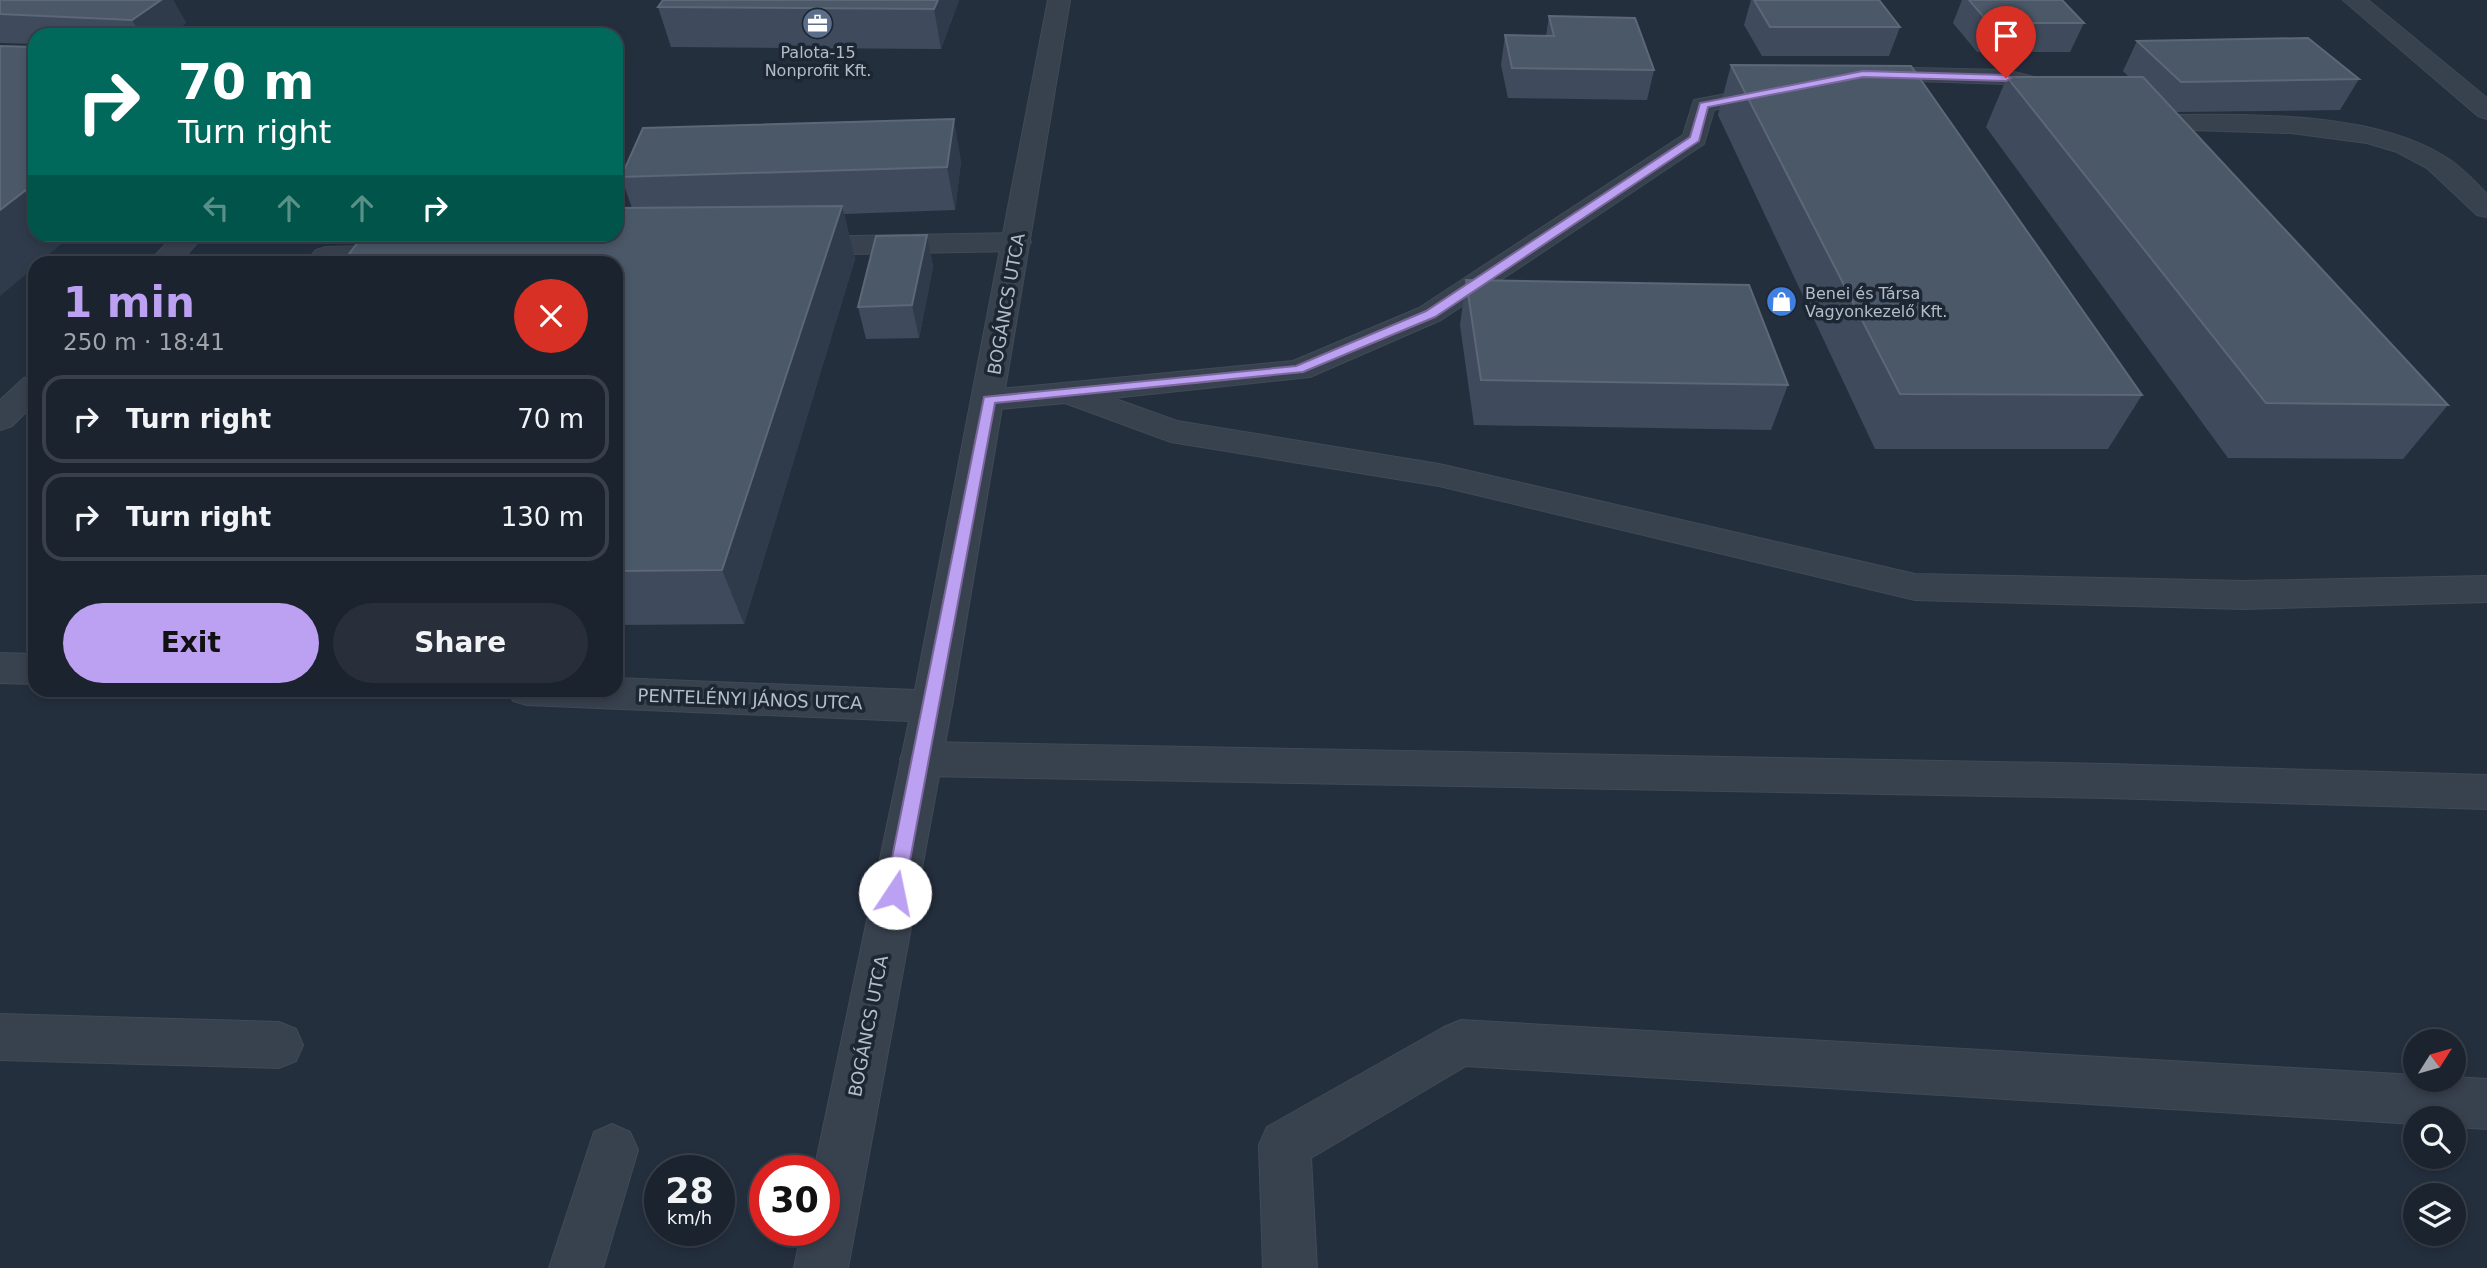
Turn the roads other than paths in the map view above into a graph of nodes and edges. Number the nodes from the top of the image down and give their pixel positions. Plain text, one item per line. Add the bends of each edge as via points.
1 (1059, 0) edge
2 (2354, 0) edge
3 (1838, 79) edge
4 (1800, 87) edge
5 (2076, 96) edge
6 (2487, 111) edge
7 (2114, 115) edge
8 (2487, 209) edge
9 (184, 242) edge
10 (1017, 242) junction
11 (768, 247) edge
12 (423, 254) edge
13 (169, 256) edge
14 (326, 256) edge
15 (28, 392) edge
16 (1069, 393) junction
17 (989, 400) junction
18 (0, 419) edge
19 (2487, 589) edge
20 (623, 694) edge
21 (932, 706) junction
22 (921, 759) junction
23 (2487, 792) edge
24 (0, 1037) edge
25 (279, 1045) dead end
26 (2487, 1104) edge
27 (612, 1150) dead end
28 (576, 1268) edge
29 (821, 1268) edge
30 (1290, 1268) edge

1 - 10 street, BOGÁNCS UTCA
2 - 6 street
3 - 5 street via 1863,74 2006,78
4 - 16 street via 1703,105 1695,139 1430,314 1335,355 1299,370
7 - 8 street via 2159,123 2328,128 2393,141 2436,162
9 - 13 street
10 - 11 street
10 - 17 street, BOGÁNCS UTCA
12 - 14 street
15 - 18 street
16 - 17 street
16 - 19 street via 1171,431 1439,475 1915,587 2244,595
17 - 21 street, BOGÁNCS UTCA
20 - 21 street, PENTELÉNYI JÁNOS UTCA
21 - 22 street, BOGÁNCS UTCA
22 - 23 street
22 - 29 street, BOGÁNCS UTCA
24 - 25 street
26 - 30 street via 1461,1043 1285,1145
27 - 28 street

